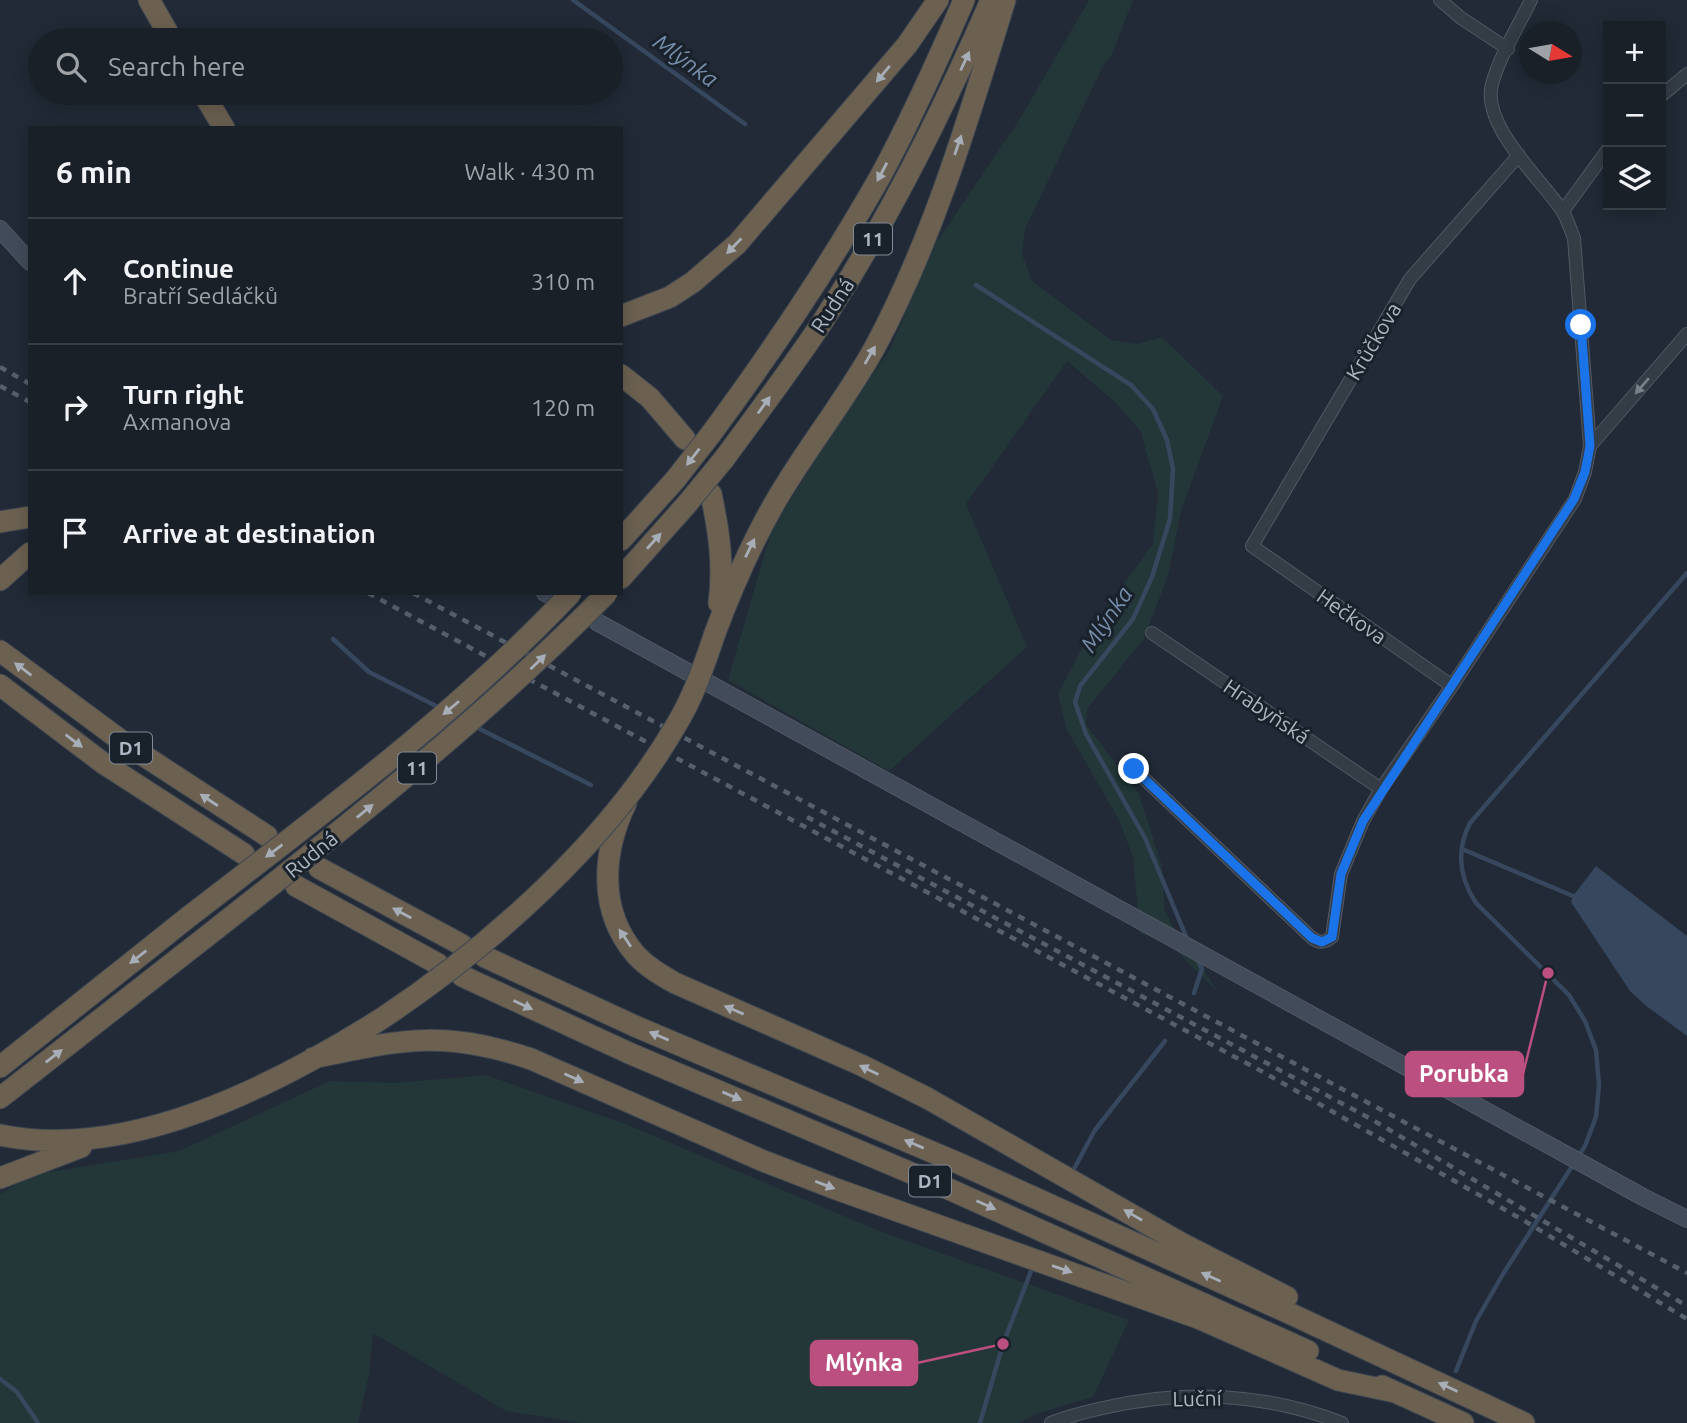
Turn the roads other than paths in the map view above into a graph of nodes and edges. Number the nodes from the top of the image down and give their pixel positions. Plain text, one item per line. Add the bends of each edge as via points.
1 (149, 0) edge
2 (938, 0) edge
3 (964, 0) edge
4 (991, 0) edge
5 (1005, 0) edge
6 (1440, 0) edge
7 (1531, 0) edge
8 (165, 28) edge
9 (1508, 49) junction
10 (1687, 74) edge
11 (1666, 92) edge
12 (205, 105) edge
13 (208, 105) edge
14 (214, 126) edge
15 (222, 126) edge
16 (1520, 155) junction
17 (1603, 156) edge
18 (1563, 211) junction
19 (0, 229) edge
20 (28, 260) edge
21 (623, 315) edge
22 (1687, 334) edge
23 (623, 377) edge
24 (685, 439) dead end
25 (1590, 446) junction
26 (711, 495) dead end
27 (28, 517) edge
28 (0, 522) edge
29 (623, 538) edge
30 (1252, 546) joint
31 (28, 555) edge
32 (623, 576) edge
33 (0, 580) edge
34 (569, 595) edge
35 (605, 595) edge
36 (597, 622) dead end
37 (715, 633) junction
38 (1152, 633) dead end
39 (0, 651) edge
40 (0, 685) edge
41 (1452, 686) junction
42 (1134, 769) dead end
43 (634, 786) junction
44 (1381, 789) junction
45 (267, 836) dead end
46 (244, 854) dead end
47 (319, 868) dead end
48 (296, 886) dead end
49 (462, 945) dead end
50 (485, 957) dead end
51 (438, 964) dead end
52 (462, 976) dead end
53 (313, 1058) junction
54 (0, 1067) edge
55 (0, 1098) edge
56 (120, 1134) junction
57 (0, 1135) edge
58 (0, 1178) edge
59 (1687, 1219) edge
60 (1406, 1368) junction
61 (1395, 1392) junction
62 (1051, 1423) edge
63 (1342, 1423) edge
64 (1463, 1423) edge
65 (1524, 1423) edge

1 - 8 highway
2 -> 21 highway via 890,66 737,244 670,297
3 -> 29 highway, Rudná / 11, bridge via 915,108 803,305 711,434
32 -> 4 highway, Rudná / 11, bridge via 724,460 822,321 901,190
37 -> 5 highway via 761,527 860,372 898,303 953,160
6 - 9 street
7 - 9 street
9 - 16 street via 1491,86 1491,98 1502,134
10 - 11 street
12 - 14 highway
13 - 15 highway
16 - 18 street
16 - 30 street, Krůčkova via 1410,279
17 - 18 street
18 - 25 street via 1574,239
19 - 20 street
22 -> 25 street
23 - 24 highway via 650,398
25 - 41 street via 1574,499
26 - 37 highway via 721,568
27 - 28 highway
30 - 41 street, Hečkova
31 - 33 highway
34 -> 54 highway, Rudná / 11, bridge via 467,694
55 -> 35 highway, Rudná / 11, bridge via 341,831 484,712
36 - 59 street
37 - 43 highway, bridge via 676,725
38 - 44 street, Hrabyňská
45 -> 39 highway, D1 via 122,742
40 -> 46 highway, D1 via 103,763
41 - 44 street
42 - 44 street via 1312,938 1322,942 1332,937 1341,874
43 - 53 highway, bridge via 578,853 500,929 434,983
60 -> 43 highway, bridge via 1311,1309 1181,1243 927,1098 675,984 637,956 610,909 607,871 621,813
49 -> 47 highway
48 - 51 highway
60 -> 50 highway, D1 via 970,1169
52 -> 61 highway, D1 via 629,1053 951,1190
53 - 56 highway via 230,1099
53 -> 61 highway via 390,1042 438,1039 498,1048 761,1160 1186,1313 1338,1380
56 - 57 highway via 74,1140
56 - 58 highway
65 -> 60 highway, D1
61 - 64 highway, D1
62 - 63 street, Luční via 1147,1399 1223,1396 1275,1402

